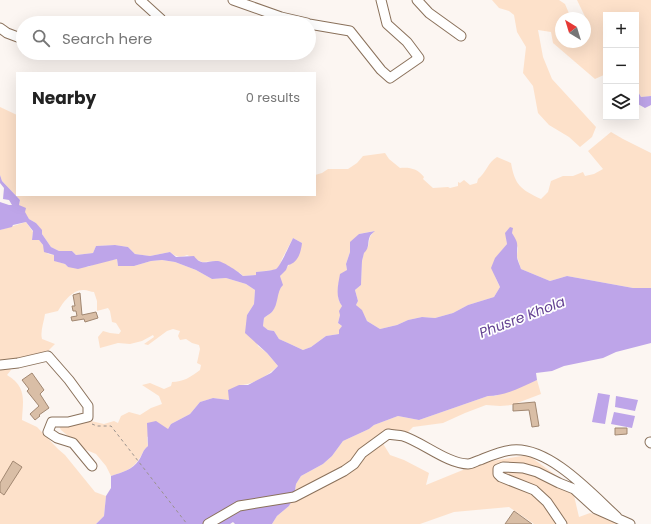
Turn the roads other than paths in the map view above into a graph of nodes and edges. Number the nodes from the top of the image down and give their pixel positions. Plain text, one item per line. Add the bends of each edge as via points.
1 (140, 0) edge
2 (232, 0) edge
3 (382, 0) edge
4 (417, 0) edge
5 (158, 16) edge
6 (278, 16) edge
7 (316, 25) edge
8 (0, 28) edge
9 (16, 36) edge
10 (461, 36) dead end
11 (0, 365) edge
12 (92, 466) dead end
13 (617, 517) junction
14 (208, 524) edge
15 (562, 524) edge
16 (630, 524) edge

1 - 5 street
2 - 6 street
3 - 7 street via 387,24 407,42 419,58 390,78 350,32
4 - 10 street via 429,13
8 - 9 street
11 - 12 street via 48,356 88,406 88,417 68,422 52,422 48,432 73,443
13 - 14 street via 561,467 532,452 510,450 468,464 404,437 388,434 362,453 354,464 344,471 294,497 239,506
13 - 15 street via 596,510 574,489 537,472 503,466 498,469 501,477 534,490 547,502
13 - 16 street

